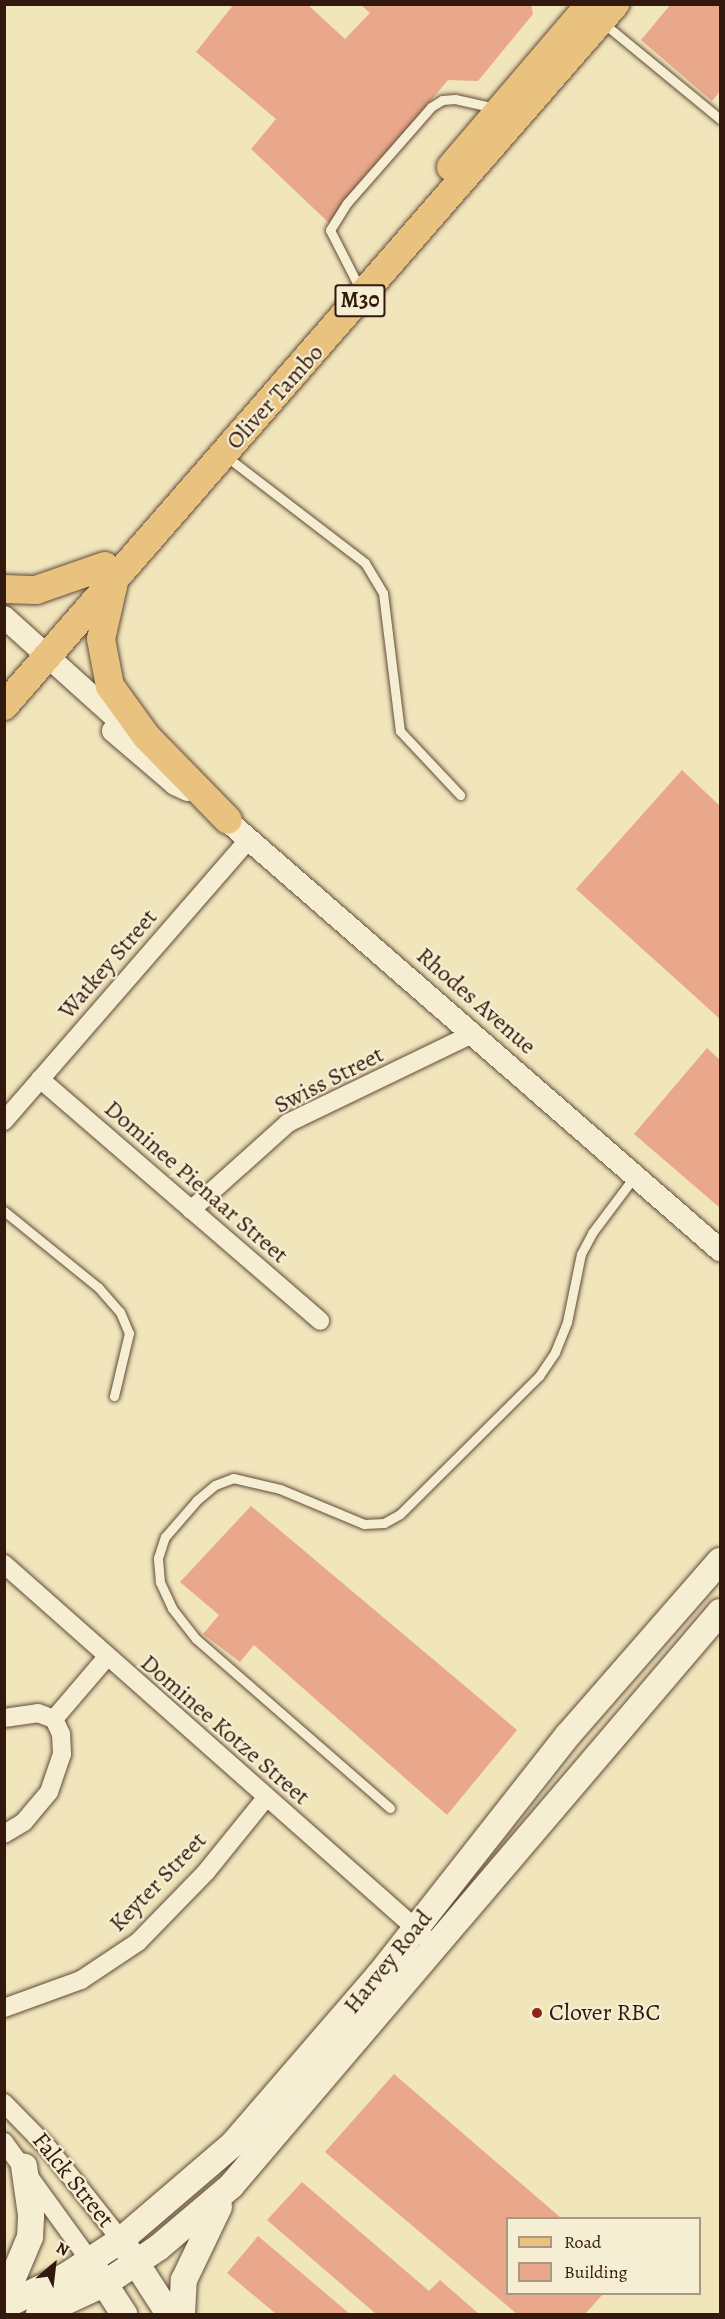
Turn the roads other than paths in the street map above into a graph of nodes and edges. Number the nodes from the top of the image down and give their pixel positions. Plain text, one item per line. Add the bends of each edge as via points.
1 (595, 9) edge
2 (500, 109) junction
3 (720, 119) edge
4 (356, 281) junction
5 (295, 364) junction
6 (224, 454) junction
7 (110, 572) junction
8 (4, 589) edge
9 (4, 617) edge
10 (4, 638) edge
11 (37, 657) junction
12 (4, 680) edge
13 (4, 706) edge
14 (460, 795) dead end
15 (228, 820) junction
16 (249, 839) junction
17 (472, 1034) junction
18 (40, 1079) junction
19 (4, 1121) edge
20 (635, 1176) junction
21 (191, 1210) junction
22 (4, 1211) edge
23 (720, 1250) edge
24 (320, 1321) dead end
25 (114, 1396) dead end
26 (720, 1561) edge
27 (4, 1564) edge
28 (720, 1612) edge
29 (107, 1657) junction
30 (4, 1718) edge
31 (54, 1719) junction
32 (266, 1798) junction
33 (390, 1808) dead end
34 (4, 1834) edge
35 (416, 1929) junction
36 (435, 1946) junction
37 (4, 2008) edge
38 (4, 2103) edge
39 (4, 2142) edge
40 (24, 2166) junction
41 (231, 2186) junction
42 (121, 2240) junction
43 (90, 2261) junction
44 (136, 2262) junction
45 (104, 2284) junction
46 (4, 2299) edge
47 (4, 2306) edge
48 (39, 2314) edge
49 (124, 2314) edge
50 (169, 2314) edge
51 (182, 2314) edge

1 - 2 main road, Oliver Tambo / M30
1 - 3 lane
1 - 5 main road, Oliver Tambo / M30
2 - 4 main road, Oliver Tambo / M30
2 - 4 lane via 442,100 431,107 347,203 330,230
4 - 5 main road, Oliver Tambo / M30
5 - 6 main road, Oliver Tambo / M30
5 - 7 main road, Oliver Tambo / M30
6 - 7 main road, Oliver Tambo / M30
6 - 14 lane via 365,563 383,593 400,731
7 - 8 main road via 36,590
7 - 11 main road, Oliver Tambo / M30
7 - 15 main road via 101,639 110,686 146,736
9 - 11 street
10 - 11 street
11 - 12 main road, Oliver Tambo / M30
11 - 13 main road, Oliver Tambo / M30
11 - 15 street, Rhodes Avenue
15 - 16 street, Rhodes Avenue
16 - 17 street, Rhodes Avenue
16 - 18 street, Watkey Street
17 - 20 street, Rhodes Avenue
17 - 21 street, Swiss Street via 288,1123
18 - 19 street, Watkey Street
18 - 21 street, Dominee Pienaar Street
20 - 23 street, Rhodes Avenue
20 - 33 lane via 581,1254 567,1322 555,1352 539,1376 400,1514 384,1523 364,1524 280,1489 233,1478 215,1485 197,1500 165,1537 158,1558 160,1582 172,1608 196,1640
21 - 24 street, Dominee Pienaar Street
22 - 25 lane via 98,1287 120,1312 129,1333
26 - 35 main road, Harvey Road via 568,1736
27 - 29 street, Dominee Kotze Street
28 - 36 main road, Harvey Road
29 - 31 street
29 - 32 street, Dominee Kotze Street
30 - 31 street via 39,1713
31 - 34 street via 61,1734 58,1773 37,1809
32 - 35 street, Dominee Kotze Street
32 - 37 street, Keyter Street via 199,1880 138,1942 81,1980
35 - 36 street, Dominee Kotze Street
35 - 42 main road, Harvey Road via 234,2143
36 - 41 main road, Harvey Road
38 - 42 street, Falck Street via 48,2148
39 - 40 street, Falck Street
40 - 43 street, Falck Street
40 - 46 main road via 30,2237
41 - 44 main road, Harvey Road
41 - 51 main road via 193,2256 184,2280
42 - 43 main road, Harvey Road
42 - 44 main road, Falck Street
43 - 45 main road, Falck Street
43 - 47 main road, Harvey Road
44 - 45 main road, Harvey Road
44 - 50 main road, Falck Street
45 - 48 main road, Harvey Road
45 - 49 main road, Falck Street

